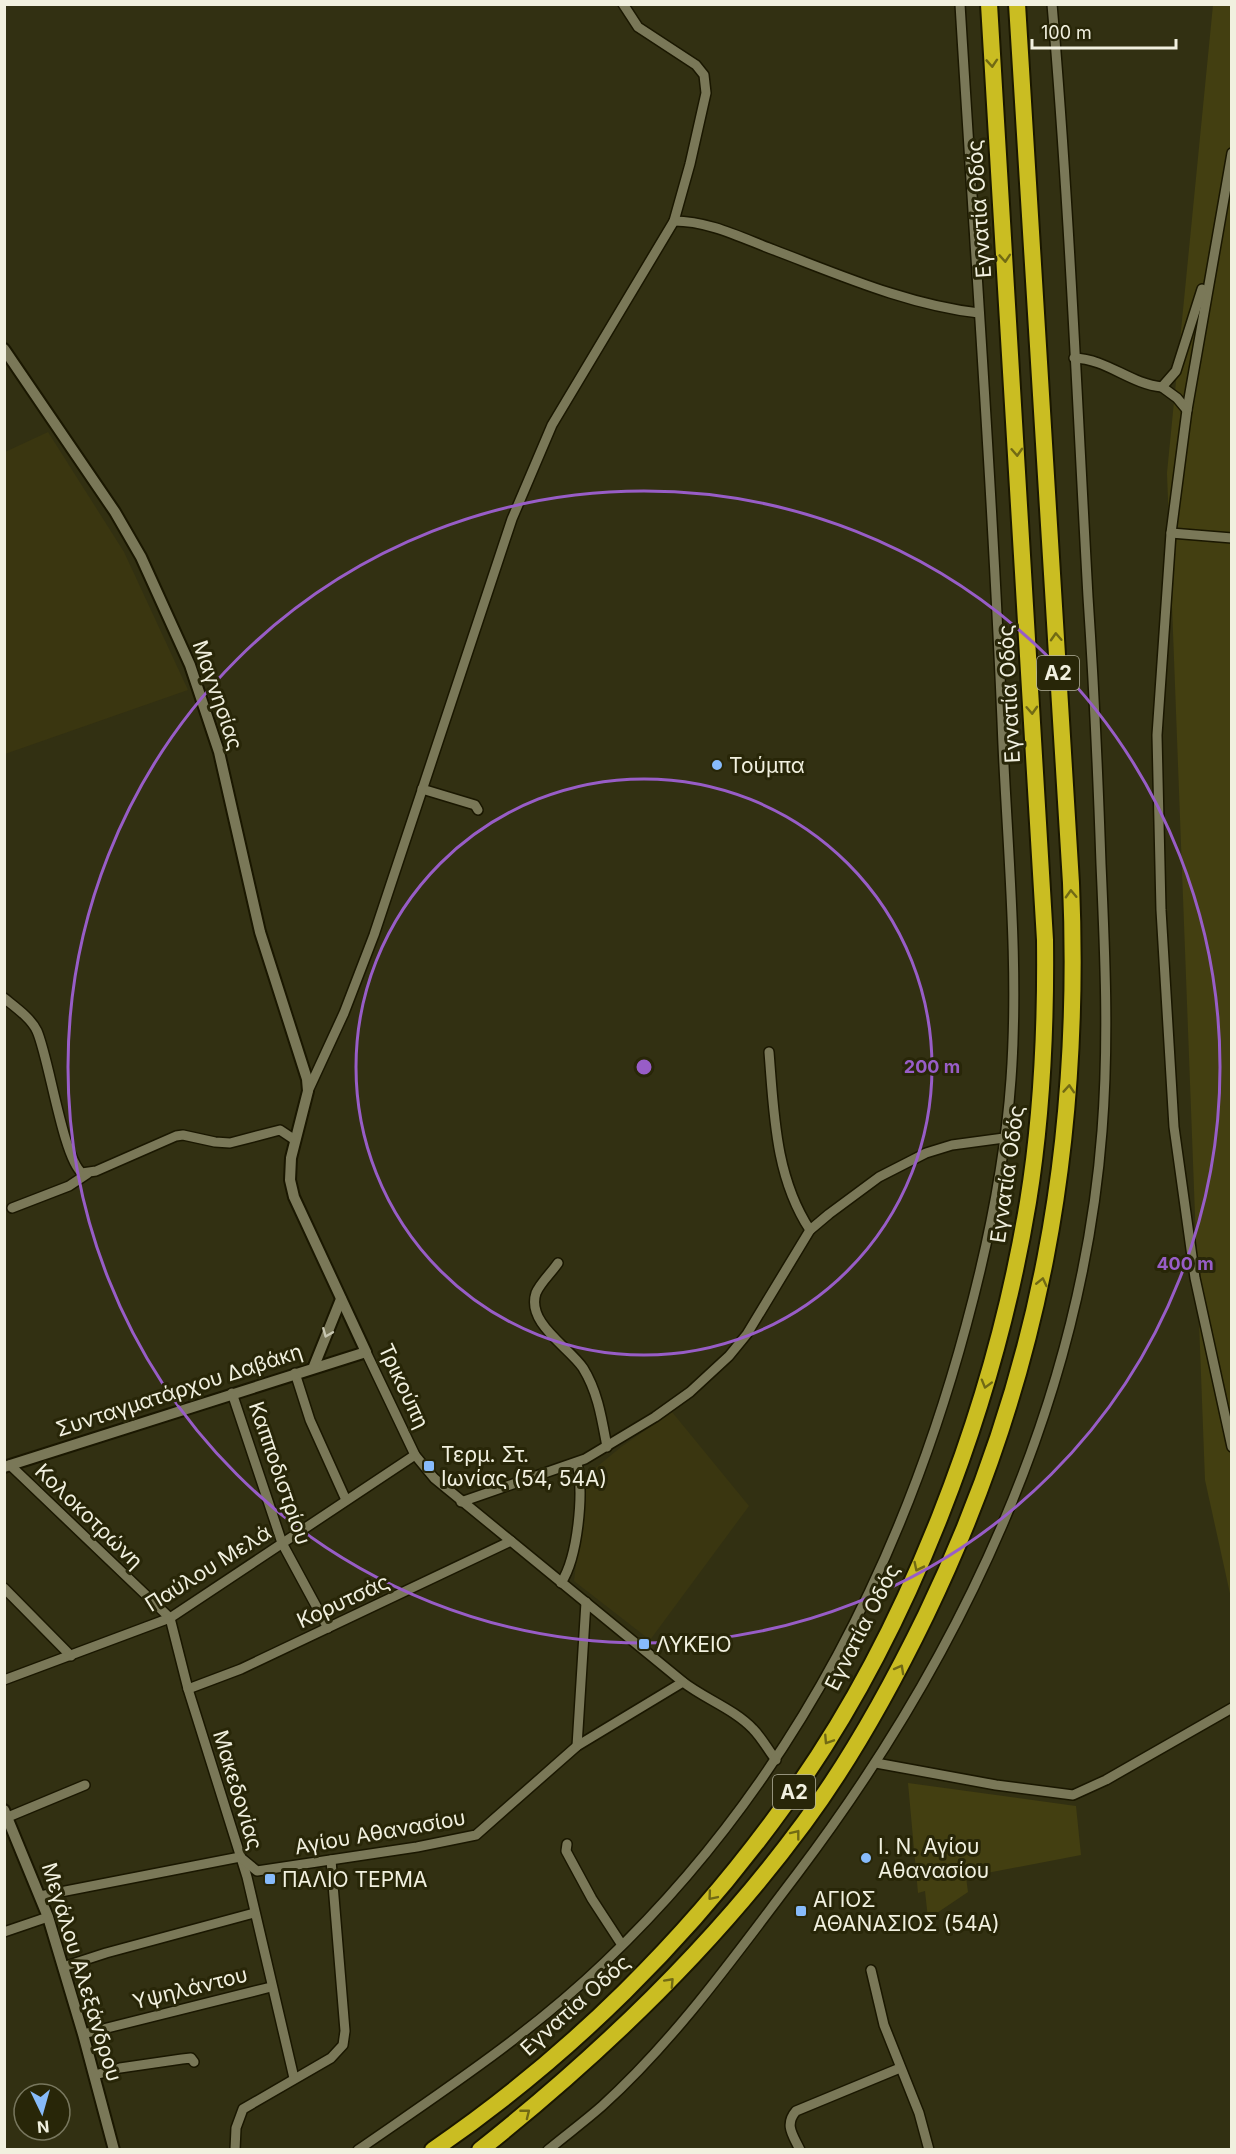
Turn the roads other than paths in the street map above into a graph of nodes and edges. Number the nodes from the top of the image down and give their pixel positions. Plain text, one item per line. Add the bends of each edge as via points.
1 (623, 4) edge
2 (960, 4) edge
3 (989, 4) edge
4 (1017, 4) edge
5 (1052, 4) edge
6 (1232, 153) edge
7 (674, 221) junction
8 (1213, 254) junction
9 (979, 313) junction
10 (4, 349) edge
11 (1074, 358) junction
12 (1161, 387) junction
13 (1187, 410) junction
14 (1171, 533) junction
15 (1232, 538) edge
16 (422, 789) junction
17 (478, 810) dead end
18 (4, 998) edge
19 (768, 1052) dead end
20 (308, 1091) junction
21 (1004, 1138) junction
22 (295, 1140) junction
23 (87, 1174) junction
24 (12, 1208) dead end
25 (810, 1230) junction
26 (558, 1263) dead end
27 (341, 1299) junction
28 (366, 1352) junction
29 (314, 1366) junction
30 (294, 1373) junction
31 (232, 1393) junction
32 (607, 1447) junction
33 (1232, 1447) edge
34 (415, 1455) junction
35 (577, 1463) junction
36 (7, 1466) edge
37 (346, 1500) junction
38 (461, 1502) junction
39 (511, 1541) junction
40 (282, 1543) junction
41 (561, 1583) junction
42 (4, 1588) edge
43 (586, 1602) junction
44 (170, 1618) junction
45 (328, 1628) junction
46 (71, 1656) junction
47 (4, 1680) edge
48 (683, 1682) junction
49 (188, 1689) junction
50 (1232, 1708) edge
51 (577, 1746) junction
52 (776, 1760) junction
53 (876, 1763) junction
54 (85, 1785) dead end
55 (6, 1813) edge
56 (567, 1844) dead end
57 (240, 1857) junction
58 (331, 1860) junction
59 (257, 1871) junction
60 (247, 1877) junction
61 (40, 1896) junction
62 (254, 1913) junction
63 (48, 1917) junction
64 (4, 1932) edge
65 (622, 1945) junction
66 (63, 1967) junction
67 (871, 1970) dead end
68 (271, 1987) junction
69 (83, 2034) junction
70 (194, 2062) dead end
71 (900, 2068) junction
72 (95, 2075) junction
73 (294, 2078) junction
74 (114, 2150) edge
75 (234, 2150) edge
76 (357, 2150) edge
77 (433, 2150) edge
78 (480, 2150) edge
79 (548, 2150) edge
80 (800, 2150) edge
81 (929, 2150) edge

1 - 7 street via 638,27 696,65 704,75 706,85 697,140
2 - 9 street
3 -> 77 highway, Εγνατία Οδός / Α2 via 1045,961 1044,1046 1035,1151 1002,1328 962,1458 923,1556 838,1723 787,1803 646,1971 534,2073
78 -> 4 highway, Α2 via 551,2093 666,1986 756,1885 806,1821 860,1740 949,1568 989,1467 1029,1339 1046,1266 1063,1154 1074,993 1071,883
5 - 11 street
6 - 8 street
7 - 9 street via 697,223 740,236 897,296
7 - 16 street via 570,394 538,457 512,519
8 - 12 street via 1176,371
8 - 13 street
9 - 21 street via 999,643 1010,925 1011,1077
10 - 20 street, Μαγνησίας via 115,512 141,557 190,664 219,752 260,932 303,1064
11 - 12 street via 1101,362
11 - 53 street via 1107,993 1105,1078 1095,1194 1065,1345 1036,1440 980,1578 933,1668
12 - 13 street
13 - 14 street
14 - 15 street
14 - 33 street via 1157,735 1166,1013 1185,1211 1210,1355
16 - 17 street via 475,804
16 - 20 street via 374,935
18 - 23 street via 37,1032 69,1147 78,1170
19 - 25 street via 786,1183
20 - 22 street, Τρικούπη
21 - 25 street via 926,1153 879,1177
21 - 52 street via 993,1212 965,1329 901,1527 837,1659
22 - 23 street via 280,1130 230,1143 183,1135
22 - 27 street, Τρικούπη via 290,1168 294,1197
23 - 24 street via 69,1186
25 - 32 street via 747,1334 729,1356 690,1392
26 - 32 street via 537,1291 537,1310 546,1329 575,1357 591,1383
27 - 28 street, Τρικούπη
27 -> 29 street
28 - 29 street, Συνταγματάρχου Δαβάκη
28 - 34 street, Τρικούπη
29 - 30 street, Συνταγματάρχου Δαβάκη
30 - 31 street, Συνταγματάρχου Δαβάκη
30 - 37 street via 310,1420
31 - 36 street, Συνταγματάρχου Δαβάκη
31 - 40 street, Καπποδιστρίου
32 - 35 street
34 - 37 street, Παύλου Μελά
34 - 38 street, Τρικούπη
35 - 38 street
35 - 41 street via 574,1546
36 - 44 street, Κολοκοτρώνη
37 - 40 street, Παύλου Μελά
38 - 39 street, Τρικούπη
39 - 41 street, Τρικούπη
39 - 45 street, Κορυτσάς
40 - 44 street, Παύλου Μελά
40 - 45 street, Καπποδιστρίου
41 - 43 street, Τρικούπη
42 - 46 street
43 - 48 street, Τρικούπη
43 - 51 street
44 - 46 street, Παύλου Μελά
44 - 49 street, Μακεδονίας
45 - 49 street, Κορυτσάς
46 - 47 street, Παύλου Μελά
48 - 51 street, Αγίου Αθανασίου
48 - 52 street, Τρικούπη via 753,1729
49 - 57 street, Μακεδονίας
50 - 53 street via 1073,1795
51 - 58 street, Αγίου Αθανασίου via 476,1835
52 - 65 street via 722,1834
53 - 79 street via 748,1939 665,2042 603,2105
54 - 55 street
55 - 61 street, Μεγάλου Αλεξάνδρου
56 - 65 street via 566,1851
57 - 59 street
57 - 60 street, Μακεδονίας
57 - 61 street
58 - 59 street, Αγίου Αθανασίου
58 - 73 street via 343,2045
59 - 60 street
60 - 62 street, Μακεδονίας
61 - 63 street, Μεγάλου Αλεξάνδρου
62 - 66 street
62 - 68 street, Μακεδονίας
63 - 64 street
63 - 66 street, Μεγάλου Αλεξάνδρου
65 - 76 street via 533,2025
66 - 69 street, Μεγάλου Αλεξάνδρου
67 - 71 street via 884,2025
68 - 69 street, Υψηλάντου
68 - 73 street, Μακεδονίας
69 - 72 street, Μεγάλου Αλεξάνδρου
70 - 72 street via 191,2058 182,2059
71 - 80 street via 796,2111 789,2128
71 - 81 street
72 - 74 street, Μεγάλου Αλεξάνδρου
73 - 75 street via 243,2109

